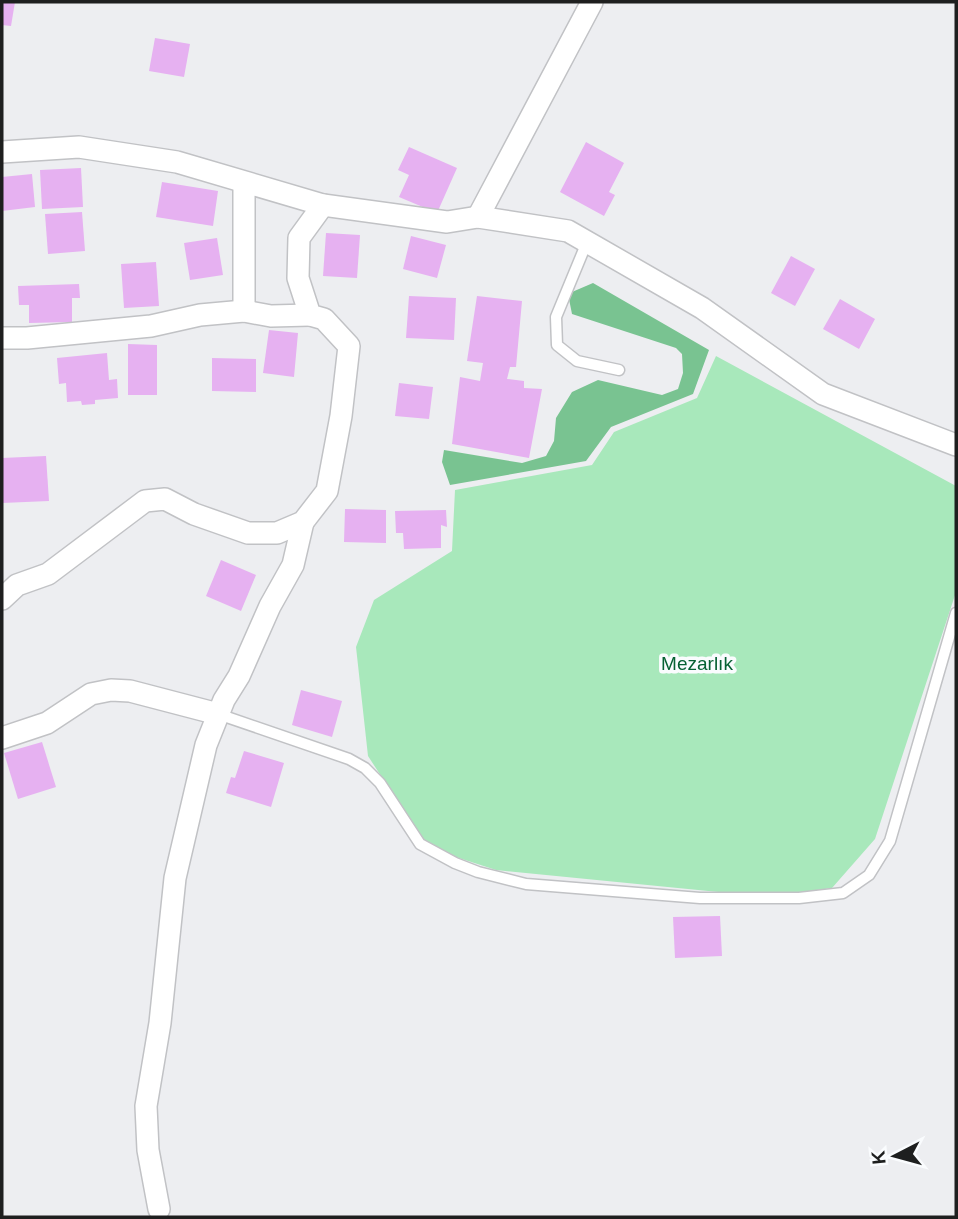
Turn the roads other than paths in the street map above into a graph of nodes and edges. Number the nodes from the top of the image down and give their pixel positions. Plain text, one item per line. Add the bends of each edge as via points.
1 (592, 2) edge
2 (2, 152) edge
3 (244, 183) junction
4 (323, 205) junction
5 (478, 217) junction
6 (587, 242) junction
7 (244, 311) junction
8 (310, 314) junction
9 (2, 338) edge
10 (619, 370) dead end
11 (956, 445) edge
12 (303, 522) junction
13 (2, 599) edge
14 (956, 613) edge
15 (218, 714) junction
16 (2, 738) edge
17 (159, 1209) dead end

1 - 5 street
2 - 3 street via 79,147 177,162
3 - 4 street
3 - 7 street
4 - 5 street via 447,222
4 - 8 street via 299,238 298,278
5 - 6 street via 568,231
6 - 10 lane via 556,317 558,345 577,361
6 - 11 street via 702,308 823,394
7 - 8 street via 271,316
7 - 9 street via 151,326
8 - 12 street via 324,319 349,346 327,491
12 - 13 street via 276,533 248,533 165,499 145,501 48,574 16,585
12 - 15 street via 293,565
14 - 15 lane via 890,841 869,874 843,892 799,898 699,898 526,884 478,872 420,844 365,768
15 - 16 street via 111,690 91,694 47,723
15 - 17 street via 206,745 175,878 146,1106 148,1150

